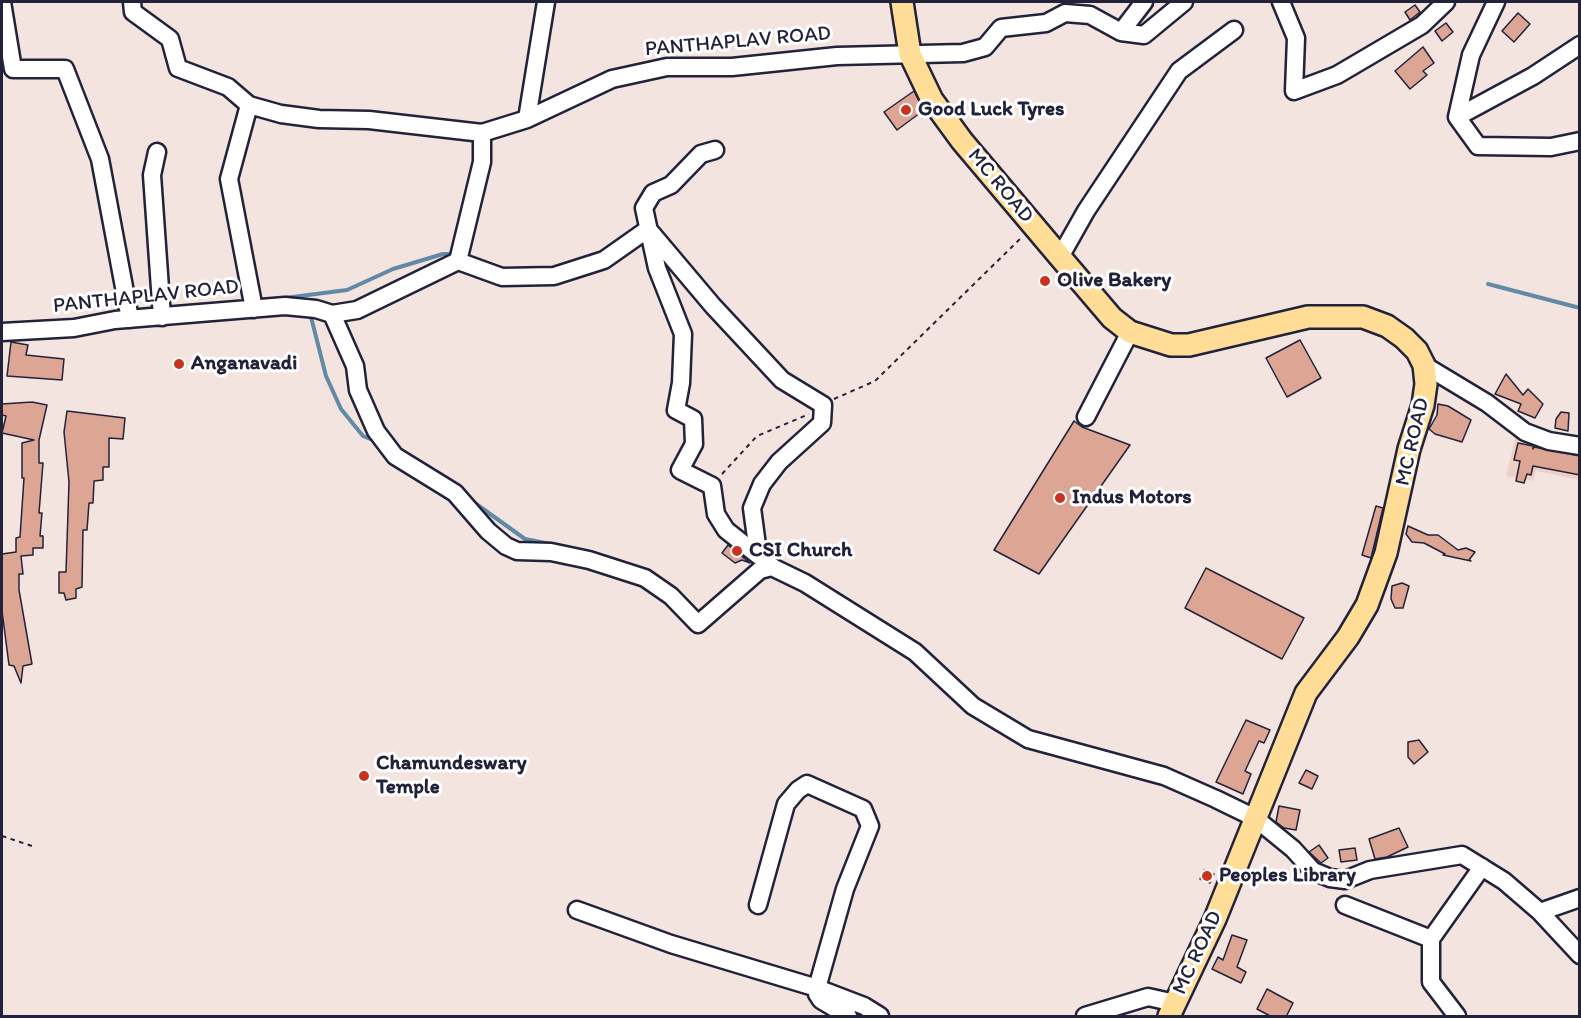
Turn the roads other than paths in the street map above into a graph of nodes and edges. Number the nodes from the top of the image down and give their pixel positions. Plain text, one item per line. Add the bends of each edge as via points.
1 (2, 2) edge
2 (132, 2) edge
3 (546, 2) edge
4 (902, 2) edge
5 (1144, 2) edge
6 (1184, 2) edge
7 (1281, 2) edge
8 (1446, 2) edge
9 (1496, 2) edge
10 (1233, 30) dead end
11 (1121, 32) junction
12 (1580, 45) edge
13 (910, 54) junction
14 (249, 105) junction
15 (1457, 117) junction
16 (527, 119) junction
17 (482, 133) junction
18 (1580, 141) edge
19 (716, 150) dead end
20 (157, 152) dead end
21 (648, 229) junction
22 (460, 254) junction
23 (1060, 257) junction
24 (253, 302) junction
25 (324, 311) junction
26 (162, 317) junction
27 (130, 319) junction
28 (2, 332) edge
29 (1130, 332) junction
30 (1424, 365) junction
31 (1086, 417) dead end
32 (1580, 446) edge
33 (758, 553) junction
34 (772, 567) junction
35 (1256, 818) junction
36 (1482, 867) junction
37 (1580, 898) edge
38 (758, 905) dead end
39 (1345, 905) dead end
40 (577, 910) dead end
41 (1540, 912) junction
42 (1431, 939) junction
43 (1580, 955) edge
44 (817, 988) junction
45 (1172, 1010) edge
46 (848, 1017) edge
47 (880, 1017) edge
48 (1085, 1017) edge
49 (1457, 1017) edge

1 - 27 street via 13,69 65,69 100,159
2 - 14 street via 133,12 170,39 178,68 228,87
3 - 16 street
4 - 13 main road, MC ROAD
5 - 11 street
6 - 11 street via 1144,35
7 - 8 street via 1296,38 1294,91 1337,75 1422,25
9 - 15 street via 1471,54
10 - 23 street via 1179,71
11 - 13 street, PANTHAPLAV ROAD via 1090,15 1065,12 1046,22 1000,28 985,47 974,50
12 - 15 street via 1533,76
13 - 16 street, PANTHAPLAV ROAD via 837,56 732,67 668,67 612,79
13 - 23 main road, MC ROAD via 932,100 962,141
14 - 17 street via 319,119 369,120
14 - 24 street via 229,179
15 - 18 street via 1478,146 1551,147
16 - 17 street, PANTHAPLAV ROAD
17 - 22 street via 482,162
19 - 21 street via 701,154 671,185 653,193 644,208
20 - 26 street via 152,176
21 - 22 street via 604,260 554,276 502,277
21 - 33 street via 657,268 683,334 676,410 693,419 694,444 680,470 712,486 716,514 726,530
21 - 33 street via 782,381 823,405 822,423 762,484 752,508
22 - 25 street via 357,310
23 - 29 main road, MC ROAD via 1112,318
24 - 25 street, PANTHAPLAV ROAD
24 - 26 street, PANTHAPLAV ROAD
25 - 34 street via 355,366 358,390 376,431 395,456 455,494 507,546 517,551 550,552 589,560 645,578 671,596 698,624 760,570
26 - 27 street, PANTHAPLAV ROAD
27 - 28 street, PANTHAPLAV ROAD via 74,328
29 - 30 main road, MC ROAD via 1171,345 1189,345 1308,317 1363,317 1404,338
29 - 31 street
30 - 32 street via 1526,432
30 - 35 main road, MC ROAD via 1423,405 1409,448 1386,554 1366,605 1348,637 1306,693
33 - 34 street
34 - 35 street via 875,625 915,652 973,706 1028,739 1164,776
35 - 36 street via 1313,871 1330,878 1345,880 1370,870 1462,855
35 - 45 main road, MC ROAD
36 - 41 street
36 - 42 street
37 - 41 street
38 - 44 street via 786,804 798,790 807,784 863,809 870,826 845,889
39 - 42 street
40 - 44 street via 671,944
41 - 43 street
42 - 49 street via 1431,982
44 - 46 street via 821,1000
44 - 47 street via 864,1006
45 - 48 street via 1148,997

